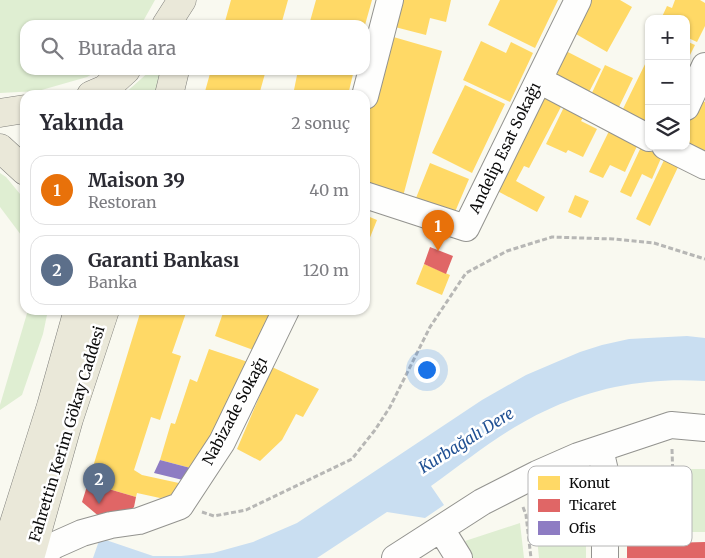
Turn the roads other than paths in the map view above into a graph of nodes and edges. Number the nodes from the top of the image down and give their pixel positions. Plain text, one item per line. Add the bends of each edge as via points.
1 (182, 0) edge
2 (192, 0) edge
3 (390, 0) edge
4 (578, 0) edge
5 (169, 20) edge
6 (187, 20) edge
7 (705, 66) edge
8 (120, 75) edge
9 (174, 75) edge
10 (539, 80) junction
11 (103, 90) edge
12 (170, 90) edge
13 (367, 90) edge
14 (687, 105) edge
15 (20, 110) edge
16 (0, 113) edge
17 (645, 135) edge
18 (0, 148) edge
19 (674, 150) edge
20 (20, 166) edge
21 (705, 166) edge
22 (370, 197) edge
23 (77, 315) edge
24 (102, 315) edge
25 (284, 315) edge
26 (705, 428) edge
27 (600, 449) junction
28 (557, 466) edge
29 (604, 466) edge
30 (528, 479) edge
31 (441, 529) junction
32 (406, 555) edge
33 (3, 558) edge
34 (30, 558) edge
35 (37, 558) edge
36 (459, 558) edge

1 - 5 main road
2 - 6 main road
3 - 13 street
4 - 10 street, Andelip Esat Sokağı
7 - 14 street
8 - 11 main road
9 - 12 main road
10 - 17 street
10 - 22 street, Andelip Esat Sokağı via 466,228
15 - 16 main road
18 - 20 main road
19 - 21 street
23 - 33 main road, Fahrettin Kerim Gökay Caddesi
24 - 34 main road, Fahrettin Kerim Gökay Caddesi
25 - 35 street, Nabizade Sokağı via 222,442 180,506 139,521 82,533 55,545
26 - 27 street via 671,426
27 - 28 street
27 - 29 street
30 - 31 street via 482,502
31 - 32 street
31 - 36 street

